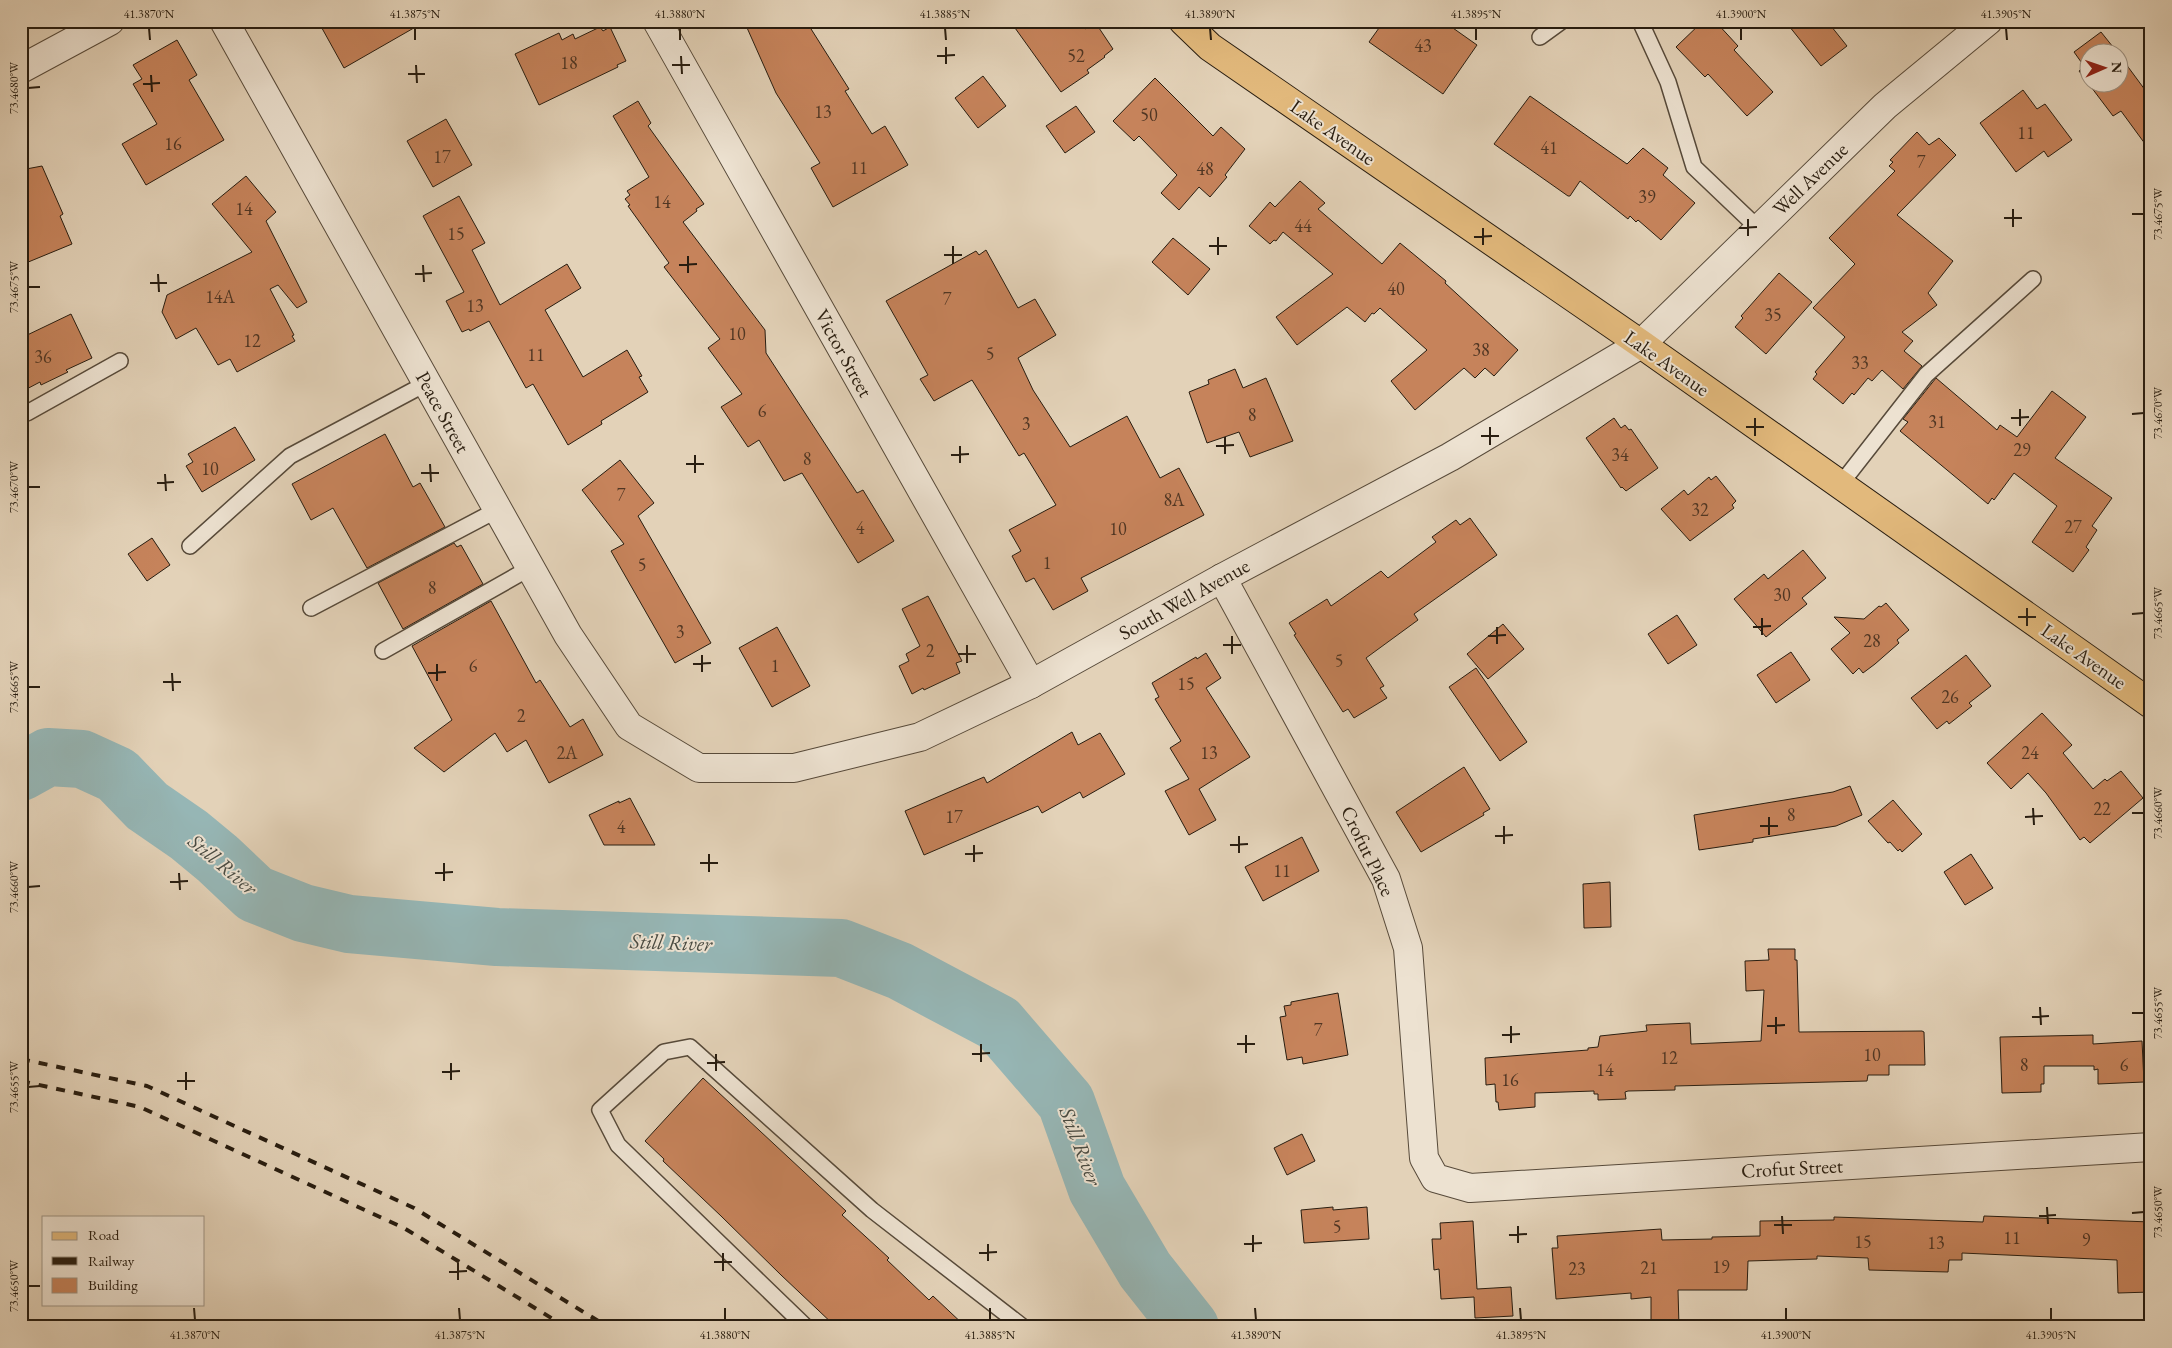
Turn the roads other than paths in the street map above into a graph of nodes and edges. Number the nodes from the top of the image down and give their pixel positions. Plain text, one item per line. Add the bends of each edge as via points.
1 (110, 21) edge
2 (224, 21) edge
3 (657, 21) edge
4 (1183, 21) edge
5 (1562, 21) edge
6 (1640, 21) edge
7 (1988, 21) edge
8 (1540, 37) dead end
9 (21, 69) edge
10 (1759, 229) junction
11 (2032, 279) dead end
12 (1641, 344) junction
13 (120, 361) dead end
14 (426, 383) junction
15 (21, 413) edge
16 (1840, 485) junction
17 (497, 510) junction
18 (190, 546) dead end
19 (530, 568) junction
20 (1222, 578) junction
21 (311, 608) dead end
22 (383, 651) dead end
23 (1031, 684) junction
24 (2151, 704) edge
25 (699, 768) joint
26 (2151, 1147) edge
27 (1435, 1178) joint
28 (806, 1327) edge
29 (1024, 1327) edge

1 - 9 street
2 - 14 street, Peace Street
3 - 23 street, Victor Street
4 - 12 main road, Lake Avenue via 1210,47
5 - 8 lane
6 - 10 lane via 1668,82 1694,167
7 - 10 street, Well Avenue via 1885,106
10 - 12 street, Well Avenue
11 - 16 lane via 1926,375
12 - 16 main road, Lake Avenue
12 - 20 street, South Well Avenue via 1450,457
13 - 15 lane
14 - 17 street, Peace Street
14 - 18 lane via 290,456
16 - 24 main road, Lake Avenue
17 - 19 street, Peace Street
17 - 21 lane
19 - 22 lane
19 - 25 street, Peace Street via 568,635 629,726
20 - 23 street, South Well Avenue
20 - 27 street, Crofut Place via 1386,879 1408,948 1424,1158
23 - 25 street, South Well Avenue via 910,739 794,768
26 - 27 street, Crofut Street via 1470,1188
28 - 29 lane via 618,1145 600,1110 664,1052 690,1047 872,1210

